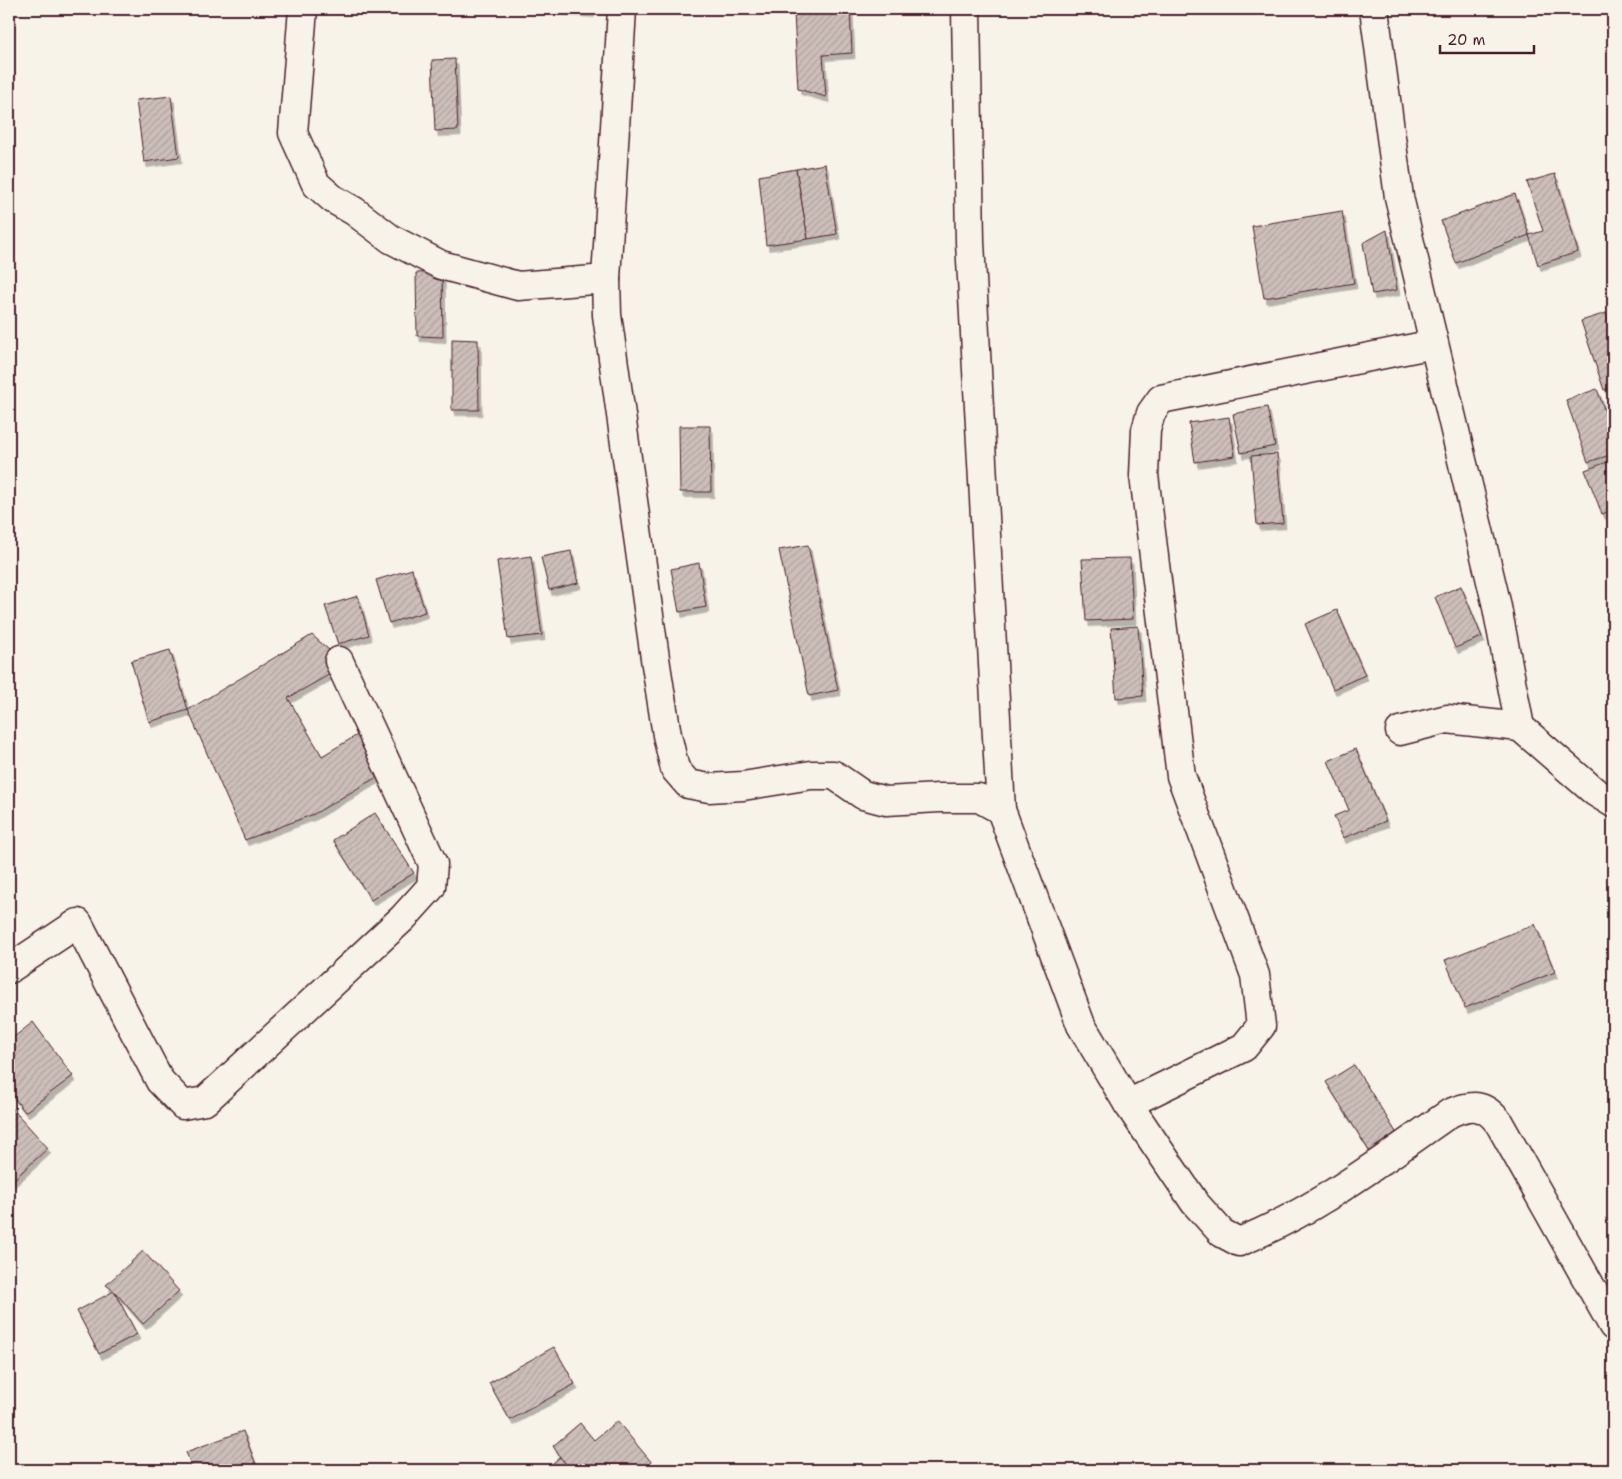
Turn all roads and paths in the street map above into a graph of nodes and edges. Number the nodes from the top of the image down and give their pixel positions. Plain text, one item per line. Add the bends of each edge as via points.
1 (302, 9) edge
2 (622, 9) edge
3 (966, 9) edge
4 (1374, 9) edge
5 (606, 279) junction
6 (1434, 344) junction
7 (339, 661) dead end
8 (1520, 726) junction
9 (1400, 732) dead end
10 (1613, 803) edge
11 (1001, 810) junction
12 (9, 969) edge
13 (1128, 1104) junction
14 (1613, 1326) edge

1 - 5 street via 293,133 316,184 391,238 441,265 518,286
2 - 5 street
3 - 11 street via 970,242
4 - 6 street via 1399,198
5 - 11 street via 607,315 656,665 675,769 688,784 709,788 811,775 834,776 863,795 886,801 979,798
6 - 8 street via 1496,602
6 - 13 street via 1162,400 1150,413 1144,475 1182,776 1255,975 1260,1026 1244,1048
7 - 12 street via 434,864 431,887 403,918 205,1102 182,1105 160,1081 78,923
8 - 9 street via 1447,719
8 - 10 street via 1595,792
11 - 13 street via 1081,1024
13 - 14 street via 1195,1202 1222,1233 1239,1242 1336,1192 1450,1113 1463,1107 1480,1106 1492,1113 1499,1123

